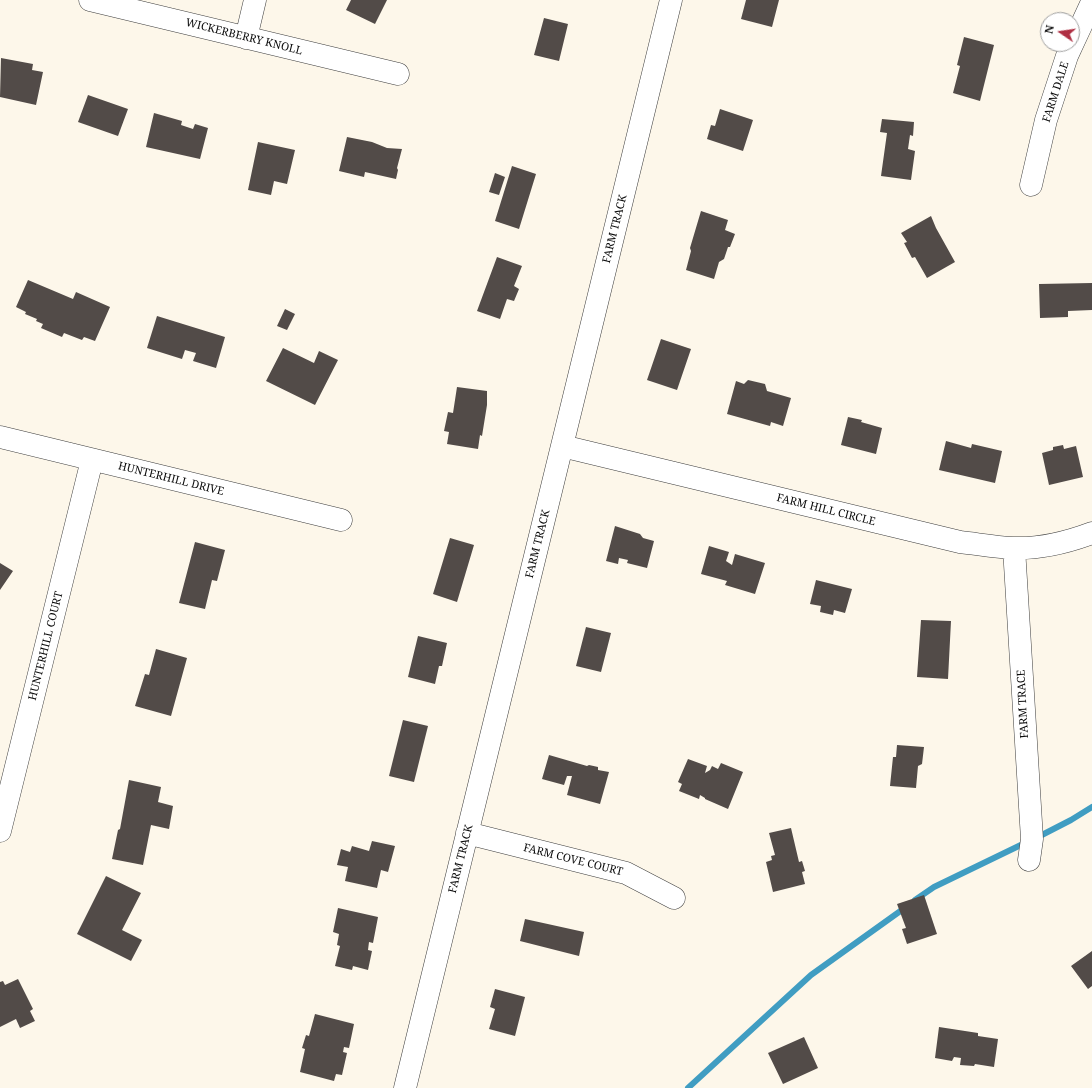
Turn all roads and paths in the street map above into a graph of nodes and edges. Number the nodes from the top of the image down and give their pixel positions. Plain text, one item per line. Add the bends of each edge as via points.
1 (90, 0) edge
2 (255, 0) edge
3 (671, 0) edge
4 (1092, 2) edge
5 (246, 38) junction
6 (398, 74) dead end
7 (1031, 185) dead end
8 (0, 437) edge
9 (562, 446) junction
10 (92, 460) junction
11 (341, 520) dead end
12 (1092, 533) edge
13 (1014, 548) junction
14 (0, 832) edge
15 (467, 833) junction
16 (1029, 860) dead end
17 (674, 898) dead end
18 (405, 1088) edge

1 - 5 street, WICKERBERRY KNOLL
2 - 5 street
3 - 9 street, FARM TRACK
4 - 7 street, FARM DALE via 1068,56 1046,120
5 - 6 street, WICKERBERRY KNOLL
8 - 10 street, HUNTERHILL DRIVE
9 - 13 street, FARM HILL CIRCLE via 960,542
9 - 15 street, FARM TRACK
10 - 11 street, HUNTERHILL DRIVE
10 - 14 street, HUNTERHILL COURT
12 - 13 street, FARM HILL CIRCLE via 1048,545
13 - 16 street, FARM TRACE via 1032,839
15 - 17 street, FARM COVE COURT via 626,873
15 - 18 street, FARM TRACK

